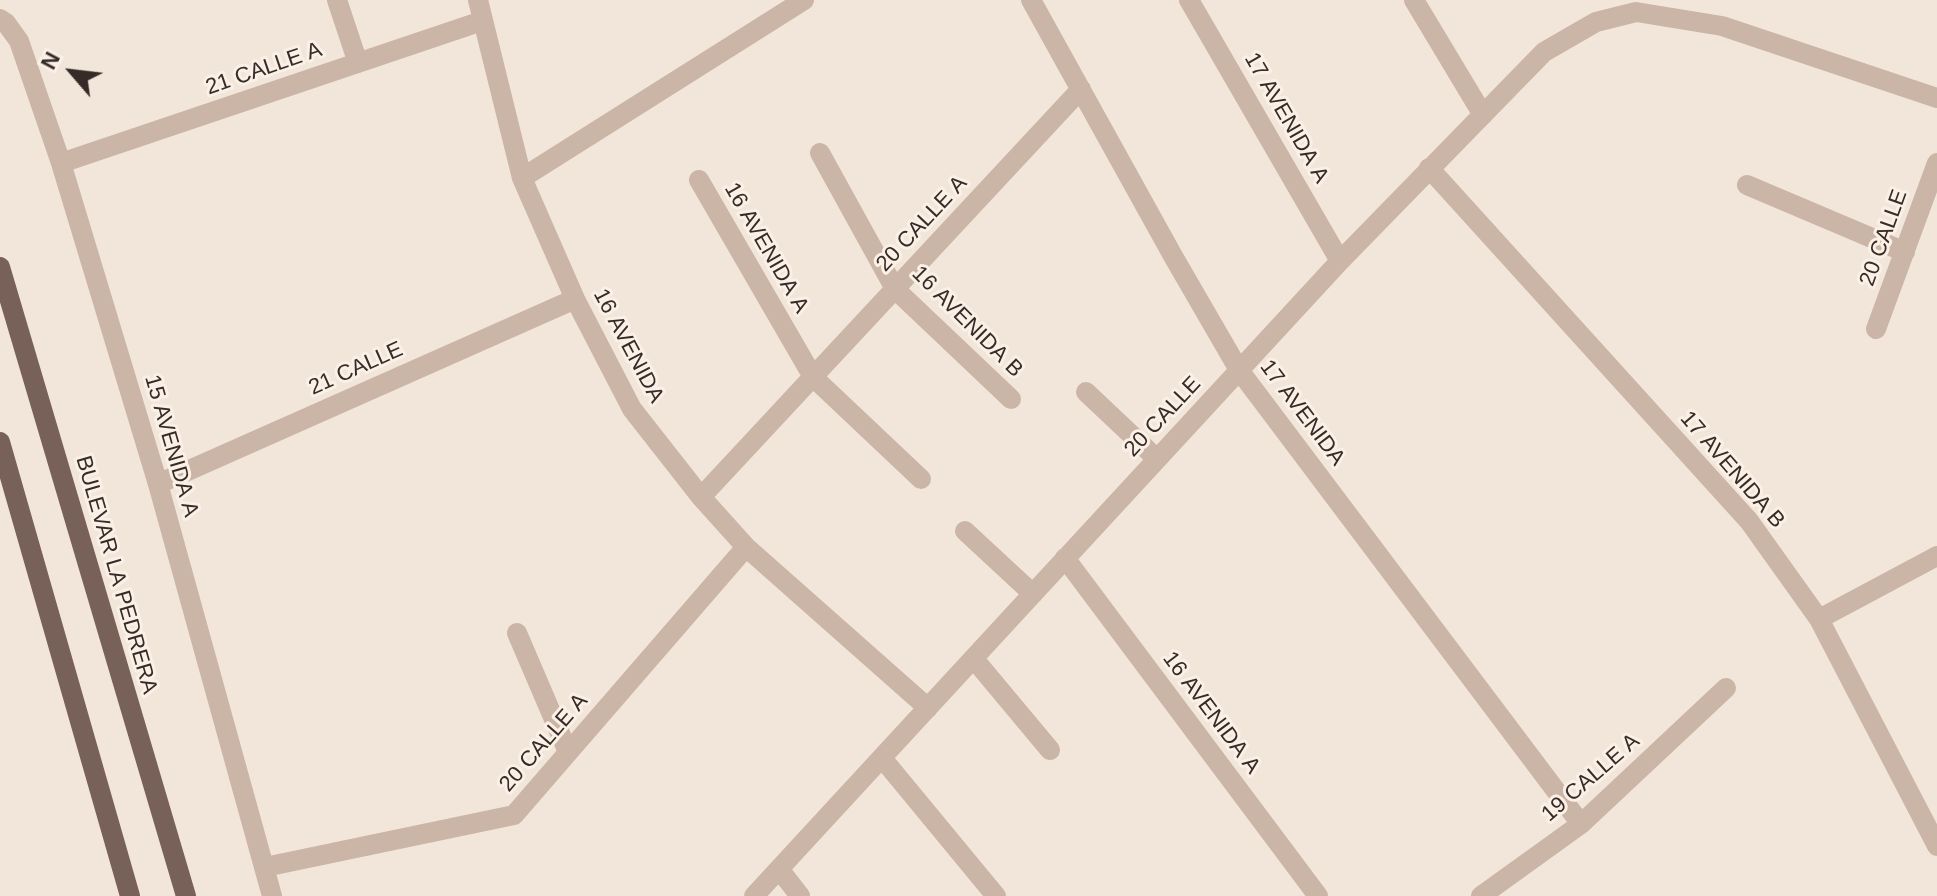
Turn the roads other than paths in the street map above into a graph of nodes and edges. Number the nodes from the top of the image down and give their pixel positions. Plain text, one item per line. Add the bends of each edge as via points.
1 (337, 0) edge
2 (478, 0) edge
3 (804, 0) edge
4 (1031, 0) edge
5 (1189, 0) edge
6 (1414, 0) edge
7 (1633, 6) edge
8 (0, 19) edge
9 (482, 21) junction
10 (358, 63) junction
11 (1081, 89) junction
12 (1937, 98) edge
13 (1483, 115) junction
14 (820, 153) dead end
15 (61, 163) junction
16 (1937, 163) edge
17 (1429, 168) junction
18 (522, 178) junction
19 (699, 180) dead end
20 (1747, 185) dead end
21 (1905, 252) junction
22 (1340, 261) junction
23 (0, 267) edge
24 (895, 289) junction
25 (575, 299) junction
26 (1876, 329) dead end
27 (1239, 370) junction
28 (813, 377) junction
29 (1086, 392) dead end
30 (1011, 399) dead end
31 (0, 442) edge
32 (1157, 459) junction
33 (921, 479) dead end
34 (158, 484) junction
35 (701, 497) junction
36 (965, 531) dead end
37 (746, 547) junction
38 (1937, 556) edge
39 (1065, 558) junction
40 (1033, 594) junction
41 (1819, 619) junction
42 (517, 633) dead end
43 (974, 659) junction
44 (1726, 688) dead end
45 (928, 708) junction
46 (1050, 750) dead end
47 (568, 752) junction
48 (882, 758) junction
49 (1928, 810) edge
50 (1581, 824) junction
51 (1937, 846) edge
52 (265, 867) junction
53 (779, 869) junction
54 (130, 896) edge
55 (186, 896) edge
56 (272, 896) edge
57 (754, 896) edge
58 (800, 896) edge
59 (996, 896) edge
60 (1318, 896) edge
61 (1481, 896) edge

1 - 10 street
2 - 9 street, 16 AVENIDA
3 - 18 street
4 - 11 street, 17 AVENIDA
5 - 22 street, 17 AVENIDA A
6 - 13 street
7 - 12 street via 1722,26
7 - 13 street, 20 CALLE via 1544,52
8 - 15 street, 15 AVENIDA A via 19,41
9 - 10 street, 21 CALLE A
9 - 18 street, 16 AVENIDA
10 - 15 street, 21 CALLE A
11 - 24 street, 20 CALLE A
11 - 27 street, 17 AVENIDA
13 - 17 street, 20 CALLE
14 - 24 street, 16 AVENIDA B
15 - 34 street, 15 AVENIDA A
16 - 21 street, 20 CALLE
17 - 22 street, 20 CALLE
17 - 41 street, 17 AVENIDA B via 1749,521
18 - 25 street, 16 AVENIDA
19 - 28 street, 16 AVENIDA A
20 - 21 street
21 - 26 street, 20 CALLE
22 - 27 street, 20 CALLE
23 - 55 main road, BULEVAR LA PEDRERA
24 - 28 street, 20 CALLE A
24 - 30 street, 16 AVENIDA B
25 - 34 street, 21 CALLE
25 - 35 street, 16 AVENIDA via 632,409
27 - 32 street, 20 CALLE
27 - 50 street, 17 AVENIDA
28 - 33 street, 16 AVENIDA A
28 - 35 street, 20 CALLE A
29 - 32 street
31 - 54 main road
32 - 39 street, 20 CALLE
34 - 52 street, 15 AVENIDA A
35 - 37 street, 16 AVENIDA
36 - 40 street
37 - 45 street, 16 AVENIDA
37 - 47 street, 20 CALLE A
38 - 41 street
39 - 40 street, 20 CALLE
39 - 60 street, 16 AVENIDA A
40 - 43 street, 20 CALLE
41 - 49 street, 17 AVENIDA B
42 - 47 street
43 - 45 street, 20 CALLE
43 - 46 street
44 - 50 street, 19 CALLE A
45 - 48 street, 20 CALLE
47 - 52 street, 20 CALLE A via 514,815
48 - 53 street, 20 CALLE
48 - 59 street
49 - 51 street, 17 AVENIDA B
50 - 61 street, 19 CALLE A
52 - 56 street, 15 AVENIDA A
53 - 57 street, 20 CALLE
53 - 58 street

